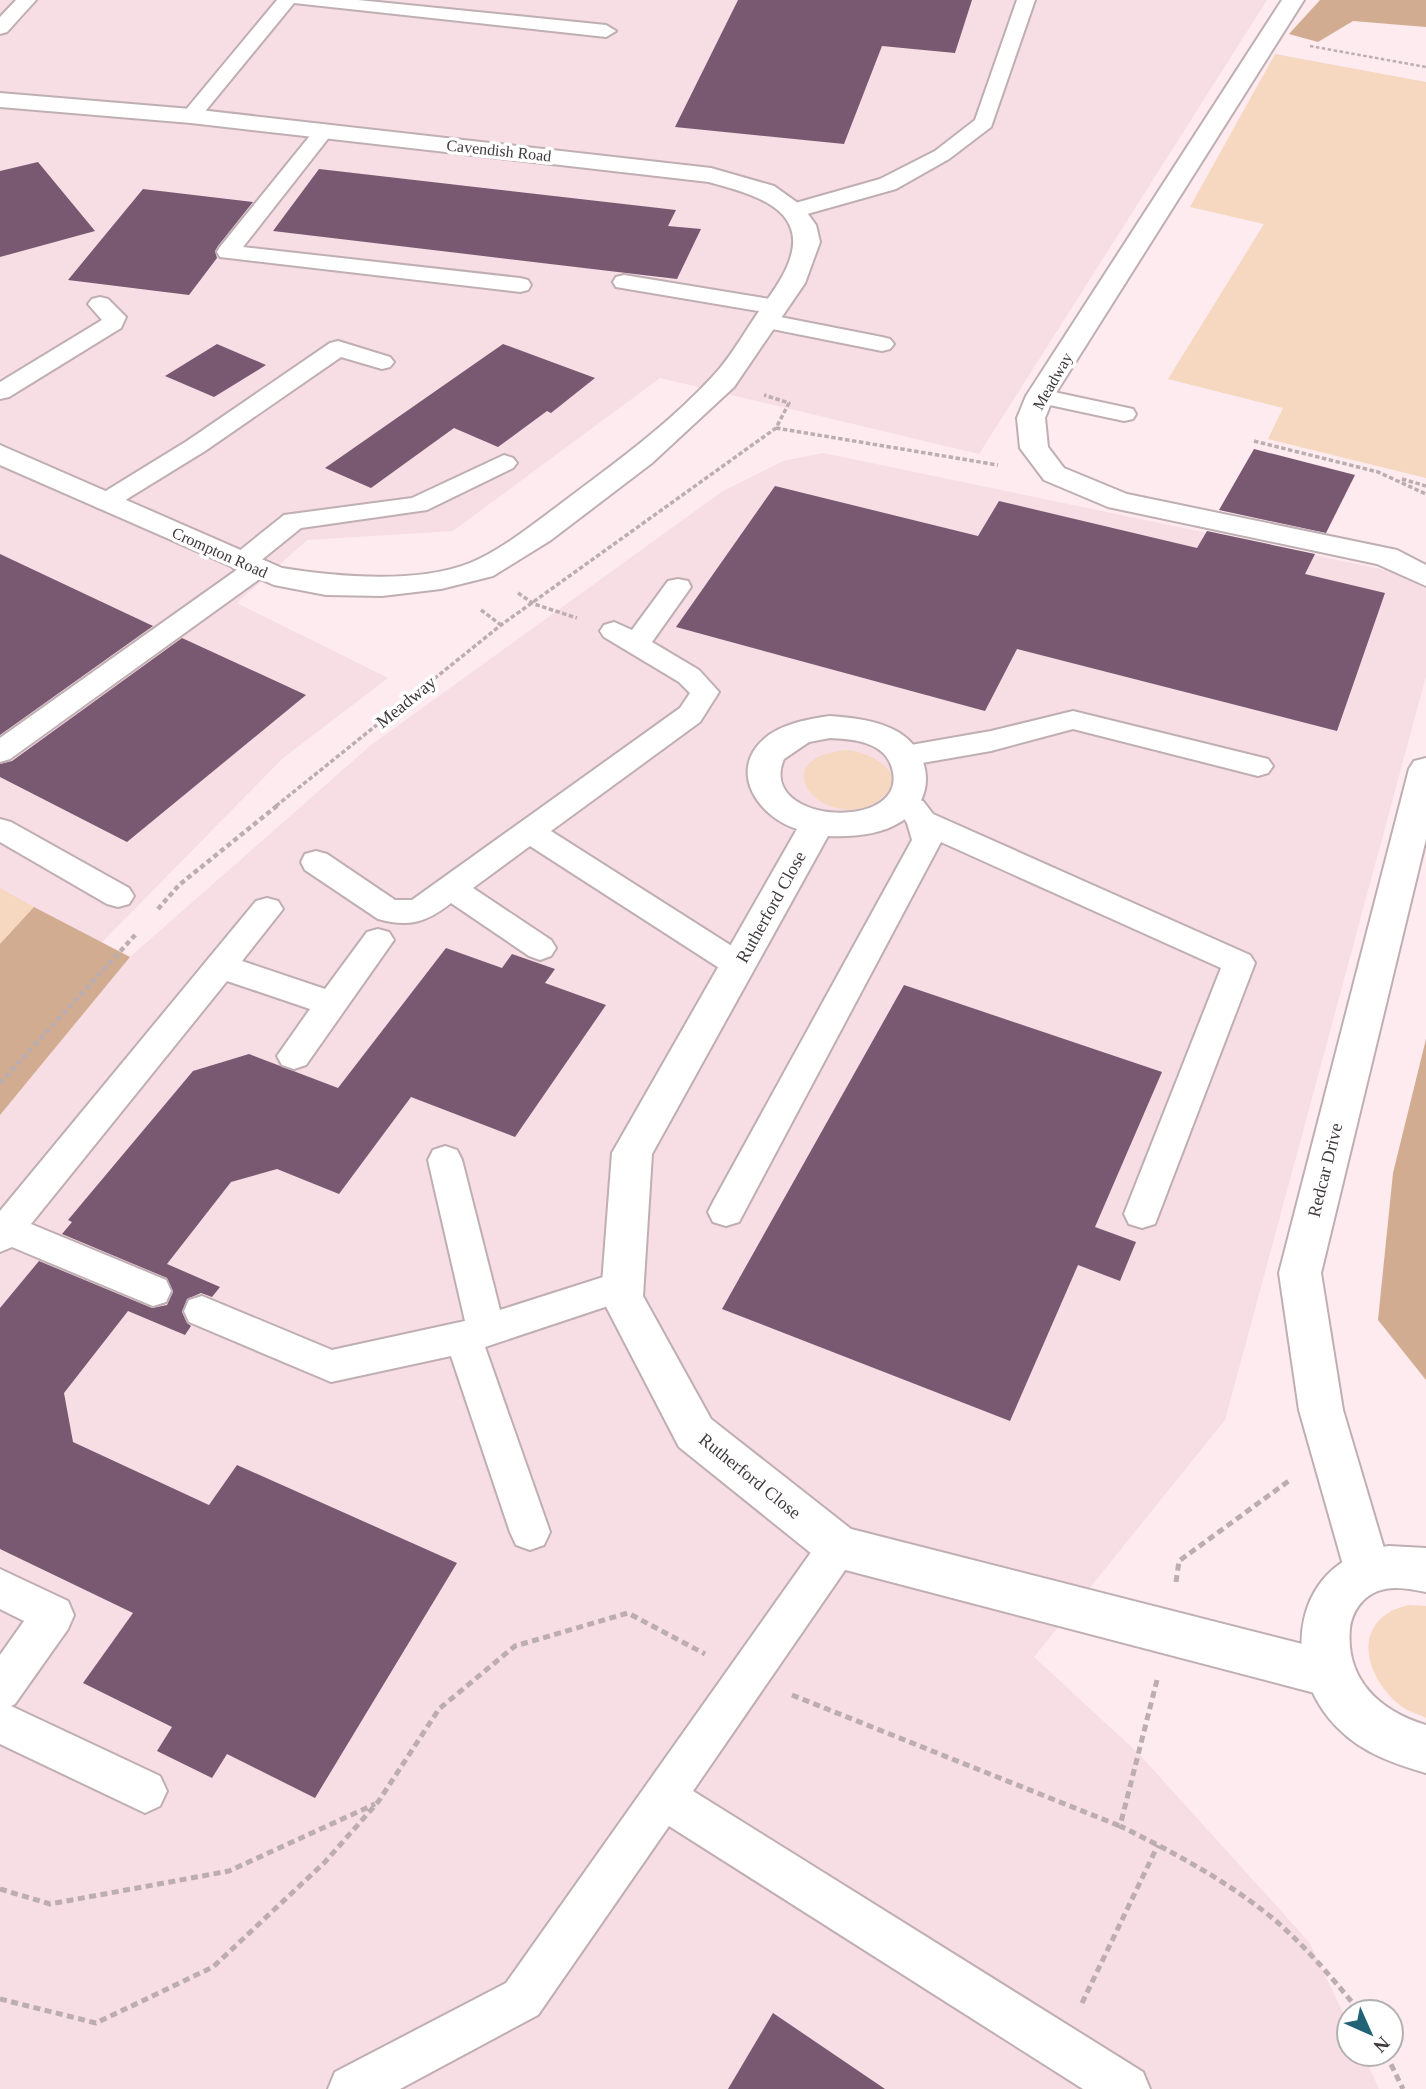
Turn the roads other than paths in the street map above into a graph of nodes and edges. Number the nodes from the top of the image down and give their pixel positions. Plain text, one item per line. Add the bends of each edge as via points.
1 (27, 0) edge
2 (286, 0) edge
3 (302, 0) edge
4 (1027, 0) edge
5 (1293, 0) edge
6 (0, 28) edge
7 (606, 31) dead end
8 (0, 100) edge
9 (191, 116) junction
10 (324, 131) junction
11 (793, 211) junction
12 (624, 282) dead end
13 (520, 285) dead end
14 (100, 304) dead end
15 (770, 314) junction
16 (882, 344) dead end
17 (382, 362) dead end
18 (0, 392) edge
19 (1040, 396) junction
20 (1124, 414) dead end
21 (0, 454) edge
22 (504, 463) dead end
23 (105, 502) junction
24 (249, 565) junction
25 (1426, 577) edge
26 (678, 587) dead end
27 (0, 752) edge
28 (905, 756) junction
29 (1258, 766) dead end
30 (1426, 769) edge
31 (913, 809) junction
32 (818, 823) junction
33 (0, 829) edge
34 (529, 831) junction
35 (316, 862) dead end
36 (451, 888) junction
37 (118, 896) dead end
38 (267, 909) dead end
39 (378, 940) dead end
40 (540, 948) dead end
41 (738, 965) junction
42 (220, 966) junction
43 (332, 1004) junction
44 (293, 1056) dead end
45 (445, 1160) dead end
46 (726, 1212) dead end
47 (1142, 1214) dead end
48 (3, 1233) edge
49 (622, 1286) junction
50 (153, 1291) dead end
51 (202, 1311) dead end
52 (475, 1334) junction
53 (530, 1532) dead end
54 (838, 1547) junction
55 (1426, 1570) edge
56 (1368, 1572) junction
57 (0, 1588) edge
58 (1330, 1674) junction
59 (0, 1689) edge
60 (0, 1722) edge
61 (1426, 1749) edge
62 (145, 1791) dead end
63 (664, 1798) junction
64 (352, 2089) edge
65 (1126, 2089) edge

1 - 6 lane
2 - 9 lane
3 - 7 lane
4 - 11 lane via 984,123 942,155 888,184
5 - 19 street, Meadway
8 - 9 street, Cavendish Road
9 - 10 street, Cavendish Road
10 - 11 street, Cavendish Road via 711,175 765,191
10 - 13 lane via 228,252
11 - 15 street via 807,242 802,263
12 - 15 lane
14 - 18 lane via 114,317 113,323
15 - 16 lane
15 - 24 street, Crompton Road via 724,381 642,457 540,534 482,569 441,580 383,586 274,576
17 - 23 lane via 338,348
19 - 20 lane
19 - 25 street, Meadway via 1031,418 1034,448 1054,474 1119,501 1386,557
21 - 23 street, Crompton Road
22 - 24 lane via 418,505 293,521
23 - 24 street, Crompton Road
24 - 27 lane
26 - 34 lane via 625,637 689,676 705,692 690,715
28 - 29 lane via 1073,720
28 - 31 street via 912,773
28 - 32 street via 890,742 855,728 806,730 785,740 771,752 763,769 765,786 794,816
30 - 56 street, Redcar Drive via 1300,1273 1321,1410
31 - 32 street via 897,807 878,819 854,825
31 - 46 lane via 927,840
31 - 47 lane via 1239,963
32 - 41 street, Rutherford Close
33 - 37 lane
34 - 36 lane
34 - 41 lane
35 - 36 lane via 389,911 419,911
36 - 40 lane
38 - 42 lane
39 - 43 lane
41 - 49 street, Rutherford Close via 632,1153
42 - 43 lane
42 - 48 lane
43 - 44 lane
45 - 52 lane
48 - 50 lane
49 - 52 lane
49 - 54 street, Rutherford Close via 622,1297 695,1433
51 - 52 lane via 331,1366
52 - 53 lane
54 - 58 street, Rutherford Close
54 - 63 lane
55 - 56 street via 1399,1566
56 - 58 street via 1349,1583 1331,1605 1323,1642
57 - 59 lane via 54,1615
58 - 61 street via 1365,1721 1398,1742
60 - 62 lane
63 - 64 lane via 522,1999
63 - 65 lane

